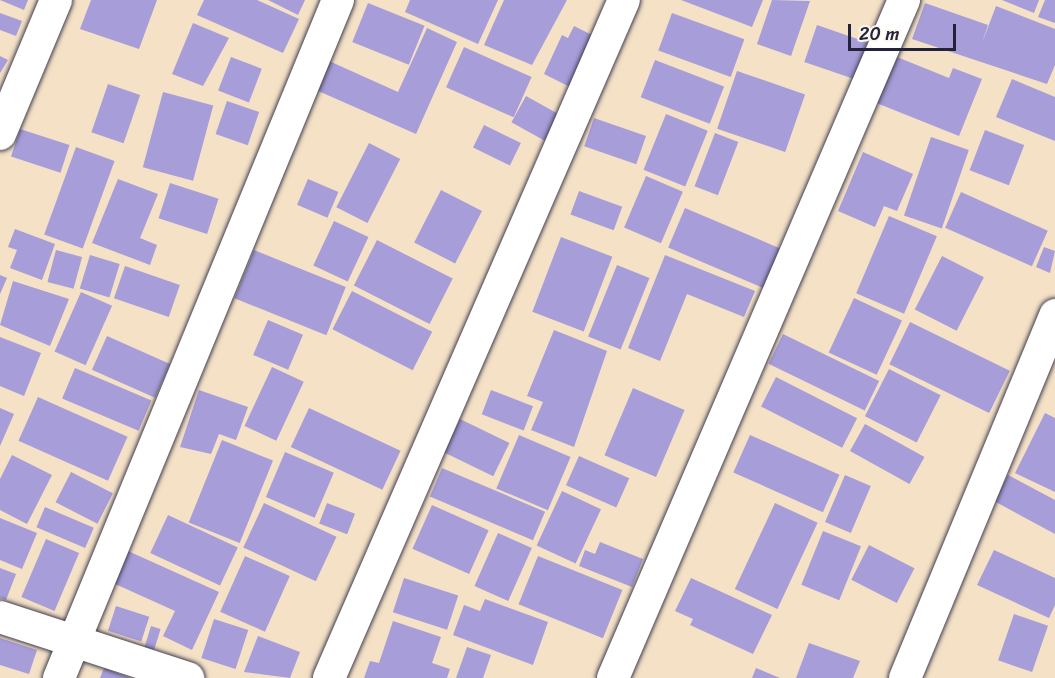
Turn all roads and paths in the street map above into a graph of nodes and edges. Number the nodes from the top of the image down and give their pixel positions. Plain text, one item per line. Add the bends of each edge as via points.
1 (56, 0) edge
2 (338, 0) edge
3 (624, 0) edge
4 (904, 0) edge
5 (0, 134) edge
6 (1055, 315) edge
7 (0, 617) edge
8 (74, 639) junction
9 (59, 678) edge
10 (188, 678) edge
11 (329, 678) edge
12 (613, 678) edge
13 (905, 678) edge

1 - 5 street
2 - 8 street
3 - 11 street
4 - 12 street
6 - 13 street
7 - 8 street
8 - 9 street
8 - 10 street

